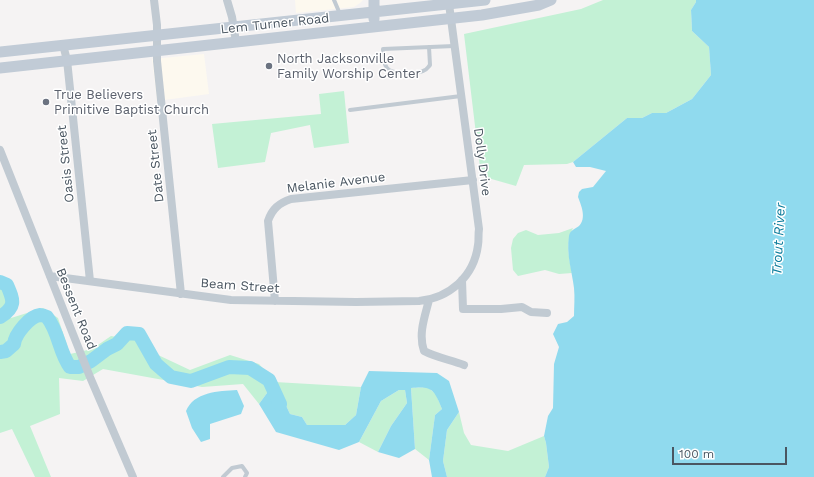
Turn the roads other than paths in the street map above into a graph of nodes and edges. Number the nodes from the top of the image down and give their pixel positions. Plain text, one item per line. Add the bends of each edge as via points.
1 (154, 0) edge
2 (227, 0) edge
3 (334, 0) edge
4 (374, 0) edge
5 (485, 0) edge
6 (552, 0) edge
7 (449, 4) junction
8 (373, 12) junction
9 (341, 15) junction
10 (451, 19) junction
11 (234, 27) junction
12 (374, 28) junction
13 (157, 35) junction
14 (236, 42) junction
15 (63, 45) junction
16 (455, 46) junction
17 (429, 47) junction
18 (157, 51) junction
19 (0, 52) edge
20 (66, 60) junction
21 (0, 68) edge
22 (461, 96) junction
23 (350, 110) dead end
24 (0, 150) edge
25 (473, 180) junction
26 (50, 276) junction
27 (462, 280) junction
28 (90, 281) junction
29 (181, 294) junction
30 (429, 300) junction
31 (275, 301) junction
32 (547, 313) dead end
33 (464, 364) dead end
34 (133, 477) edge
35 (224, 477) edge
36 (245, 477) edge

1 - 13 street, Date Street
2 - 11 street
3 - 9 lane
4 - 8 main road
5 - 7 main road, Lem Turner Road
6 - 10 main road, Lem Turner Road via 510,11
7 - 8 main road, Lem Turner Road
7 - 10 street, Dolly Drive
8 - 9 main road, Lem Turner Road
8 - 12 main road
9 - 11 main road, Lem Turner Road
10 - 12 main road, Lem Turner Road
10 - 16 street, Dolly Drive
11 - 13 main road, Lem Turner Road
11 - 14 street
12 - 14 main road, Lem Turner Road
13 - 15 main road, Lem Turner Road
13 - 18 street, Date Street
14 - 18 main road, Lem Turner Road
15 - 19 main road, Lem Turner Road
15 - 20 street, Oasis Street
16 - 17 lane
16 - 22 street, Dolly Drive
17 - 17 lane via 383,49 387,68 391,72 422,72 430,65
18 - 20 main road, Lem Turner Road
18 - 29 street, Date Street
20 - 21 main road, Lem Turner Road
20 - 28 street, Oasis Street
22 - 23 lane
22 - 25 street, Dolly Drive
24 - 26 street, Bessent Road
25 - 27 street, Dolly Drive via 478,246 469,272
25 - 31 street, Melanie Avenue via 291,199 283,202 270,213 268,221
26 - 28 street, Beam Street
26 - 34 street, Bessent Road
27 - 30 street, Dolly Drive via 449,292
27 - 32 street via 464,309 522,307 531,312
28 - 29 street, Beam Street
29 - 31 street, Beam Street via 231,300
30 - 31 street, Beam Street
30 - 33 street via 422,329 421,343 424,351
35 - 36 lane via 232,468 242,466 247,473

